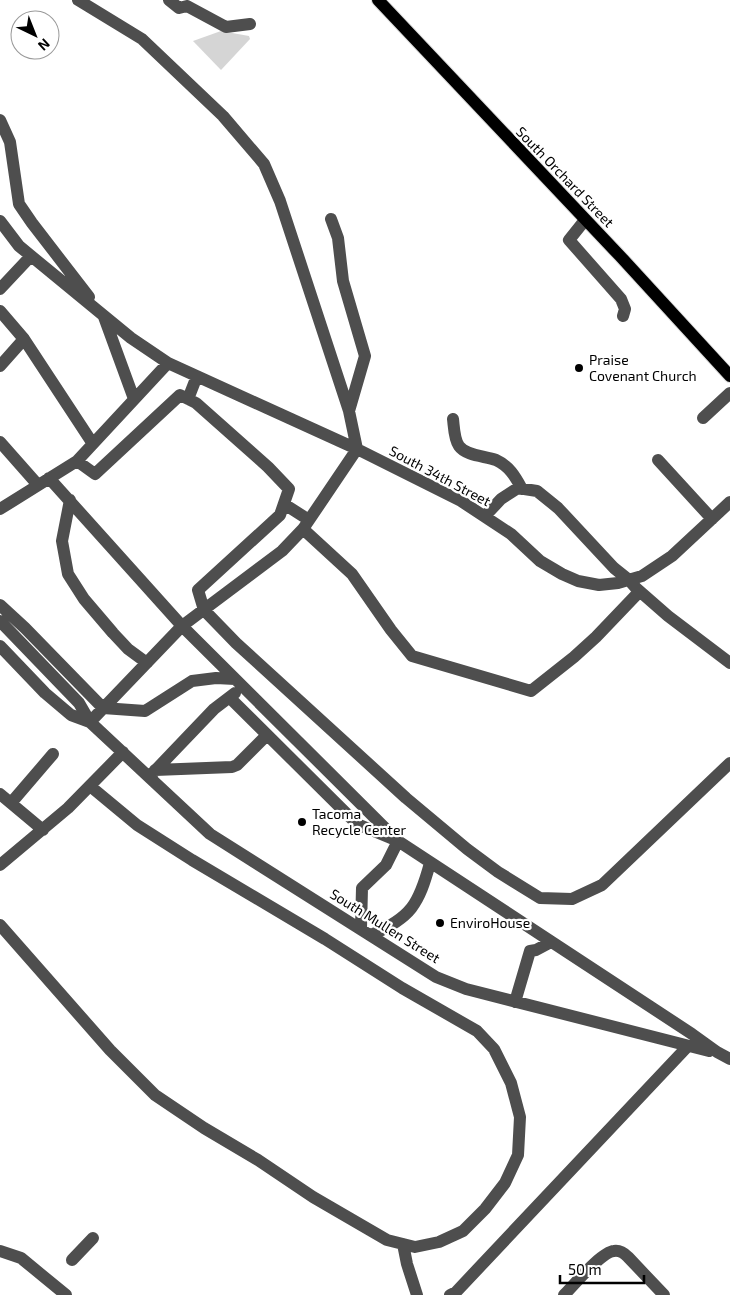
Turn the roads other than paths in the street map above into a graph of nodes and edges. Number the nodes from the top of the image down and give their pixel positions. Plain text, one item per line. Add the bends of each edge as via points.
1 (78, 0) edge
2 (169, 0) edge
3 (378, 0) edge
4 (190, 3) edge
5 (250, 24) dead end
6 (0, 120) edge
7 (330, 219) dead end
8 (585, 220) junction
9 (0, 221) edge
10 (31, 256) junction
11 (0, 289) edge
12 (0, 311) edge
13 (623, 316) dead end
14 (104, 317) junction
15 (24, 339) junction
16 (168, 364) junction
17 (0, 366) edge
18 (197, 376) junction
19 (730, 376) edge
20 (730, 393) edge
21 (188, 399) junction
22 (134, 400) junction
23 (349, 411) junction
24 (703, 418) dead end
25 (453, 419) dead end
26 (0, 442) edge
27 (93, 444) junction
28 (357, 449) junction
29 (658, 460) dead end
30 (77, 461) junction
31 (49, 478) junction
32 (38, 485) junction
33 (522, 489) junction
34 (70, 500) junction
35 (730, 502) edge
36 (284, 504) junction
37 (0, 509) edge
38 (485, 516) junction
39 (712, 519) junction
40 (306, 525) junction
41 (629, 580) junction
42 (639, 592) junction
43 (0, 606) edge
44 (204, 610) junction
45 (0, 621) edge
46 (182, 626) junction
47 (0, 646) edge
48 (147, 663) junction
49 (730, 663) edge
50 (238, 682) junction
51 (230, 698) junction
52 (103, 708) junction
53 (90, 722) junction
54 (267, 735) junction
55 (123, 752) junction
56 (52, 754) dead end
57 (730, 763) edge
58 (152, 773) junction
59 (90, 786) junction
60 (0, 794) edge
61 (10, 803) junction
62 (43, 830) junction
63 (398, 841) junction
64 (430, 863) junction
65 (0, 865) edge
66 (0, 925) edge
67 (366, 931) junction
68 (551, 942) junction
69 (515, 1002) junction
70 (688, 1046) junction
71 (717, 1052) junction
72 (730, 1059) edge
73 (94, 1238) dead end
74 (403, 1244) junction
75 (0, 1251) edge
76 (72, 1260) dead end
77 (566, 1294) edge
78 (66, 1295) edge
79 (417, 1295) edge
80 (450, 1295) edge
81 (664, 1295) edge

1 - 23 street via 142,39 223,116 264,164 280,201
2 - 4 street via 179,8
3 - 8 main road, South Orchard Street
4 - 5 street via 226,27
6 - 14 street via 10,142 19,204
7 - 23 street via 338,238 343,282 365,356
8 - 13 street via 569,240 621,299 625,309
8 - 19 main road, South Orchard Street
9 - 10 street
10 - 11 street
10 - 14 street
12 - 15 street
14 - 16 street, South 34th Street
14 - 22 street
15 - 17 street
15 - 27 street
16 - 18 street, South 34th Street
16 - 22 street
18 - 21 street
18 - 28 street, South 34th Street
20 - 24 street
21 - 30 street via 180,394 95,474
21 - 36 street via 268,466 289,490
22 - 27 street
23 - 28 street
25 - 33 street via 459,446 508,467
26 - 32 street
27 - 30 street
28 - 38 street, South 34th Street
28 - 40 street
29 - 39 street
30 - 31 street
31 - 32 street
31 - 34 street, South Mullen Street
32 - 37 street
33 - 38 street via 518,488 501,499
33 - 41 street via 537,491 558,508
34 - 46 street, South Mullen Street
34 - 48 street via 62,540 68,574 113,633
35 - 39 street, South 34th Street
36 - 40 street
36 - 44 street via 280,515 198,590
38 - 41 street, South 34th Street via 562,574 599,585
39 - 41 street, South 34th Street via 653,570
40 - 42 street via 352,574 412,656 531,691 596,637
40 - 44 street via 282,551
41 - 42 street
42 - 49 street
43 - 52 street
44 - 46 street
44 - 57 street via 406,798 459,843 540,898 572,899 602,885
45 - 53 street via 79,703
46 - 48 street
46 - 50 street, South Mullen Street
47 - 53 street via 71,715
48 - 52 street
50 - 51 street
50 - 52 street via 216,678 192,681 145,710
50 - 63 street, South Mullen Street
51 - 54 street
51 - 58 street via 214,709
52 - 53 street
53 - 55 street, South Mullen Street
54 - 58 street via 232,767
54 - 63 street via 357,824
55 - 58 street, South Mullen Street
55 - 59 street
56 - 61 street
58 - 67 street, South Mullen Street via 210,834
59 - 62 street
59 - 74 street via 137,825 477,1031 494,1049 511,1082 520,1117 518,1155 505,1184 464,1231 439,1242 415,1247
60 - 61 street
61 - 62 street
62 - 65 street
63 - 64 street, South Mullen Street
63 - 67 street via 386,865 362,888
64 - 67 street via 418,900 410,910 390,927
64 - 68 street, South Mullen Street
66 - 74 street via 110,1050 156,1095 313,1197 388,1240
67 - 69 street, South Mullen Street via 436,977
68 - 69 street via 530,951
68 - 71 street, South Mullen Street
69 - 70 street, South Mullen Street
70 - 71 street, South Mullen Street
70 - 80 street
71 - 72 street, South Mullen Street
73 - 76 street
74 - 79 street
75 - 78 street via 22,1258
77 - 81 street via 603,1256 614,1251 628,1257

